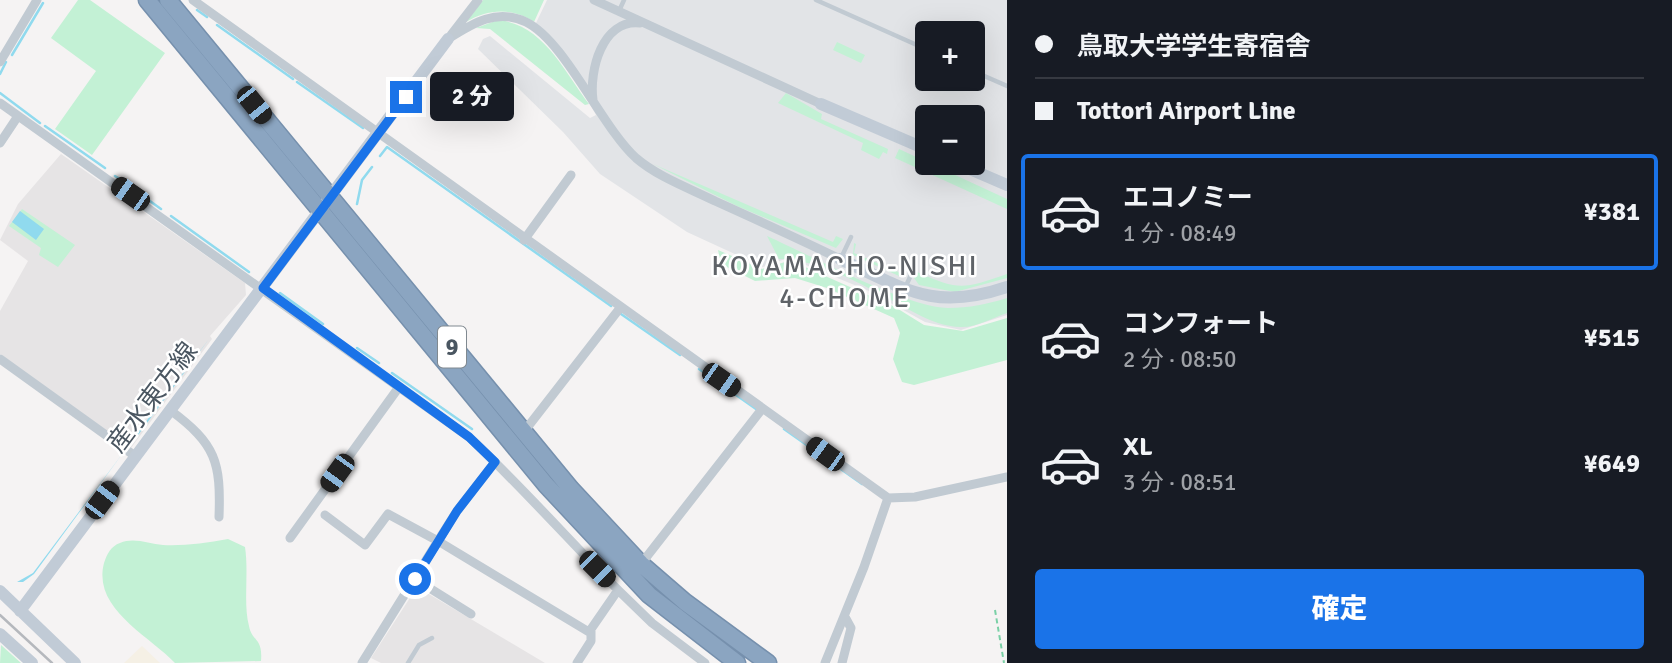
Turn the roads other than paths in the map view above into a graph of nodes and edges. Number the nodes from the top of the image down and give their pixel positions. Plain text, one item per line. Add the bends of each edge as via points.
1 (37, 0) edge
2 (147, 0) edge
3 (168, 0) edge
4 (193, 0) edge
5 (478, 0) edge
6 (594, 0) edge
7 (624, 0) edge
8 (816, 0) edge
9 (619, 11) junction
10 (647, 24) junction
11 (608, 37) junction
12 (448, 39) junction
13 (915, 44) edge
14 (0, 62) edge
15 (985, 76) edge
16 (1007, 86) edge
17 (593, 102) junction
18 (0, 103) edge
19 (821, 104) joint
20 (18, 116) junction
21 (378, 135) junction
22 (0, 143) edge
23 (915, 144) edge
24 (571, 175) dead end
25 (983, 175) edge
26 (1005, 185) edge
27 (330, 198) junction
28 (320, 211) junction
29 (851, 237) dead end
30 (524, 240) junction
31 (840, 259) junction
32 (915, 266) dead end
33 (1007, 287) edge
34 (263, 288) junction
35 (905, 289) junction
36 (620, 308) junction
37 (0, 359) edge
38 (399, 387) junction
39 (762, 409) junction
40 (170, 410) junction
41 (523, 433) junction
42 (135, 456) junction
43 (495, 462) junction
44 (1007, 477) edge
45 (887, 498) junction
46 (325, 515) dead end
47 (219, 517) dead end
48 (290, 538) dead end
49 (438, 541) junction
50 (641, 564) junction
51 (415, 579) junction
52 (618, 590) junction
53 (0, 591) edge
54 (20, 611) junction
55 (471, 614) dead end
56 (845, 617) junction
57 (591, 629) junction
58 (0, 634) edge
59 (432, 638) dead end
60 (700, 661) edge
61 (366, 662) edge
62 (32, 663) edge
63 (75, 663) edge
64 (408, 663) edge
65 (577, 663) edge
66 (737, 663) edge
67 (768, 663) edge
68 (825, 663) edge
69 (842, 663) edge

1 - 14 street
2 - 28 highway, 9
3 - 27 highway, 9
4 - 21 street
5 - 12 street
6 - 9 street
7 - 9 lane
8 - 13 lane
9 - 10 street
9 - 11 street
10 - 11 street via 625,23
10 - 19 street
11 - 17 street via 590,81
12 - 17 street via 489,18 529,23
12 - 21 street, 産水東方線
15 - 16 lane
17 - 31 street via 635,156 650,168
18 - 20 street
19 - 23 street
20 - 22 street
20 - 34 street
21 - 27 street, 産水東方線
21 - 30 street
24 - 30 street
25 - 26 street
27 - 28 street, 産水東方線
27 - 41 highway, 9
28 - 34 street, 産水東方線
28 - 66 highway, 9 via 603,548 649,595
29 - 31 lane
30 - 36 street
31 - 35 street
32 - 35 lane
33 - 35 street via 947,300
34 - 38 street
34 - 40 street, 産水東方線
36 - 39 street
36 - 41 street
37 - 42 street
38 - 43 street via 469,437
38 - 48 street
39 - 45 street
39 - 50 street
40 - 42 street, 産水東方線
40 - 47 street via 198,431 220,469
41 - 50 highway, 9
42 - 54 street, 産水東方線
43 - 49 street
43 - 52 street
44 - 45 street via 915,497
45 - 56 street
46 - 49 street via 365,545 388,514
49 - 51 street
49 - 57 street via 589,632
50 - 67 highway, 9
51 - 55 street
51 - 61 street
52 - 57 street
52 - 60 street
53 - 54 street
54 - 63 street
56 - 68 street
56 - 69 street via 851,628
57 - 65 street via 591,641
58 - 62 street
59 - 64 lane via 419,645

